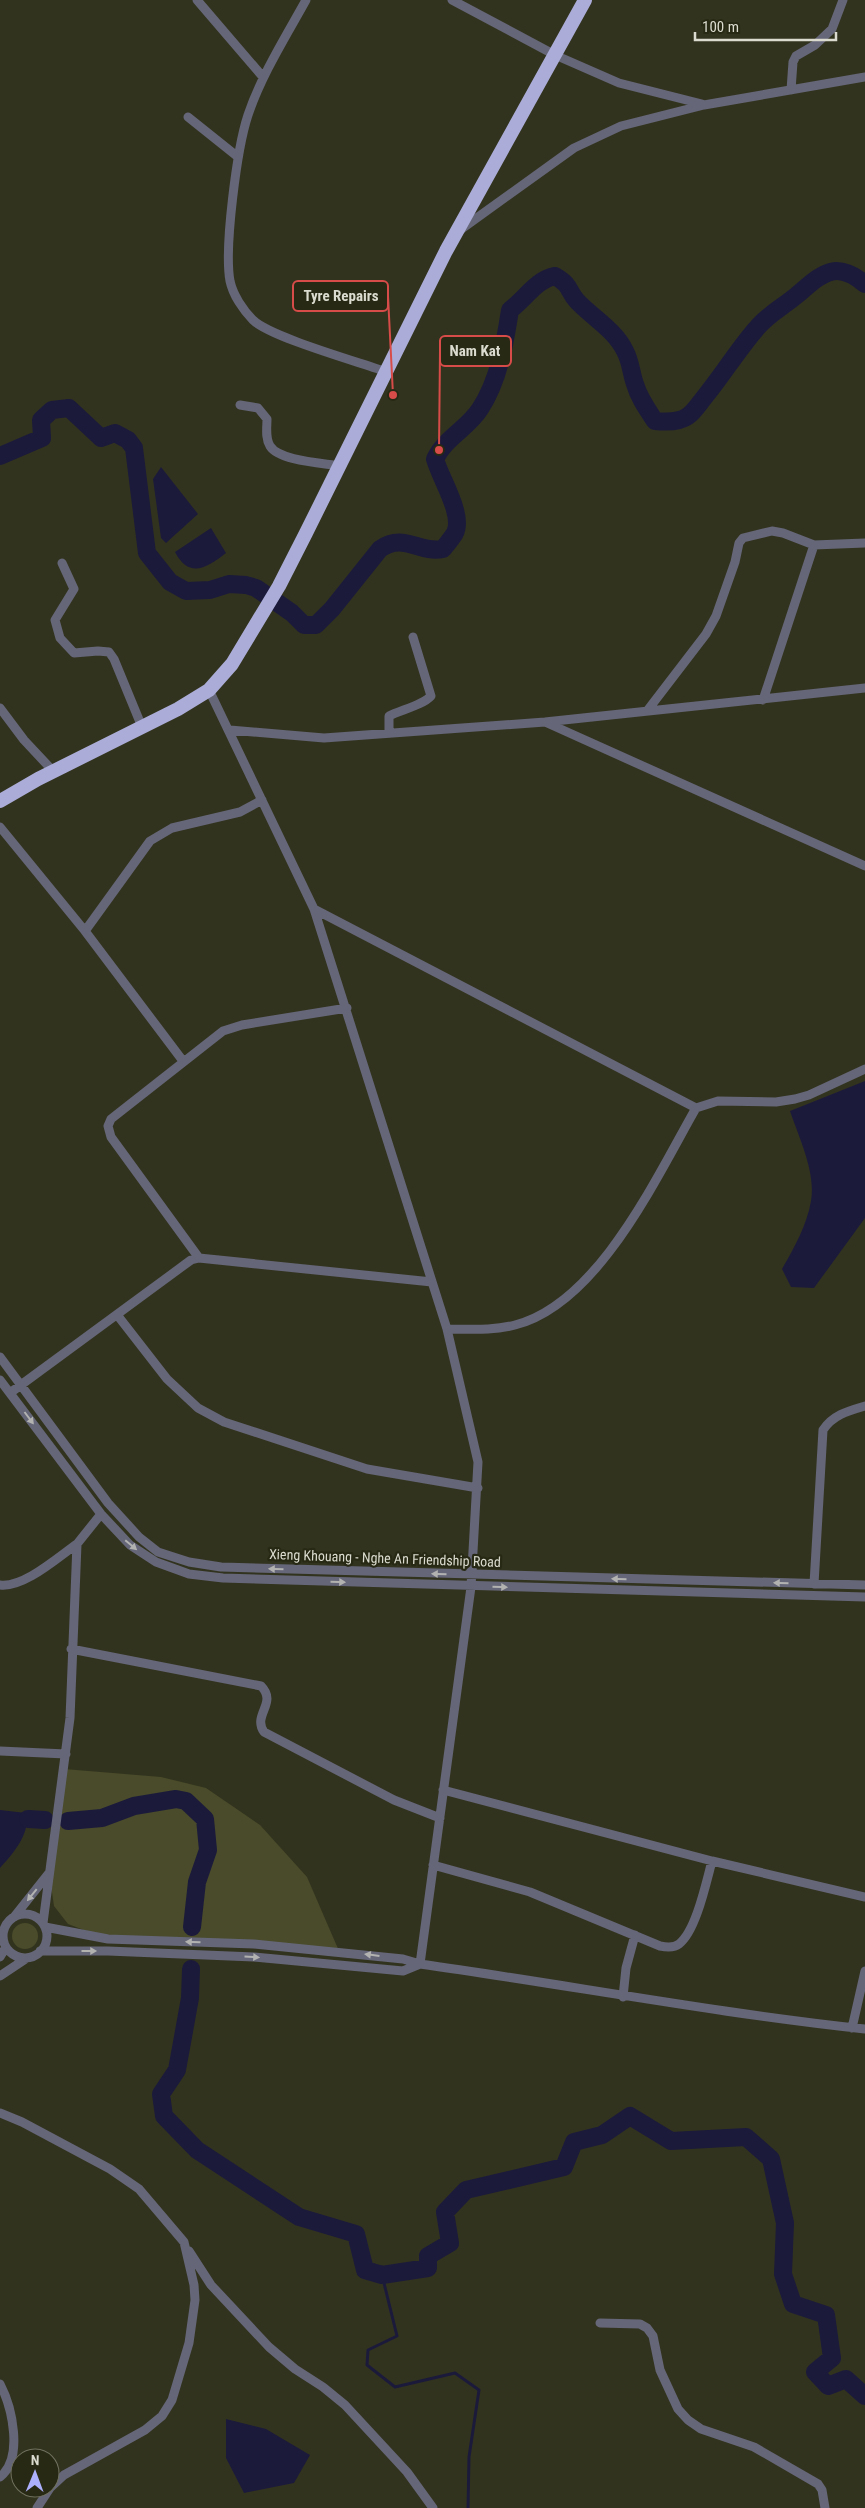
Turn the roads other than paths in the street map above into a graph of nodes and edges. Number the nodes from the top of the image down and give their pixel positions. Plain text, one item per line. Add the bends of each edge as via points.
1 (196, 0) edge
2 (306, 0) edge
3 (452, 0) edge
4 (585, 0) edge
5 (843, 0) edge
6 (555, 55) junction
7 (263, 77) junction
8 (865, 77) edge
9 (791, 90) junction
10 (704, 105) junction
11 (188, 117) dead end
12 (238, 158) junction
13 (456, 233) junction
14 (387, 372) junction
15 (240, 405) dead end
16 (340, 466) junction
17 (865, 543) edge
18 (814, 545) junction
19 (62, 562) dead end
20 (413, 637) dead end
21 (865, 688) edge
22 (209, 690) junction
23 (763, 700) junction
24 (0, 708) edge
25 (648, 711) junction
26 (545, 722) junction
27 (142, 727) junction
28 (230, 730) junction
29 (389, 732) junction
30 (53, 771) junction
31 (262, 800) junction
32 (0, 801) edge
33 (0, 827) edge
34 (865, 866) edge
35 (314, 909) junction
36 (85, 932) junction
37 (347, 1008) junction
38 (183, 1061) junction
39 (865, 1069) edge
40 (696, 1108) junction
41 (199, 1258) junction
42 (432, 1282) junction
43 (118, 1316) junction
44 (447, 1329) junction
45 (0, 1357) edge
46 (0, 1380) edge
47 (21, 1385) junction
48 (10, 1393) junction
49 (865, 1406) edge
50 (478, 1488) junction
51 (101, 1514) junction
52 (77, 1544) junction
53 (472, 1575) junction
54 (814, 1584) junction
55 (0, 1585) edge
56 (865, 1585) edge
57 (471, 1587) junction
58 (865, 1597) edge
59 (71, 1649) junction
60 (0, 1752) edge
61 (66, 1754) junction
62 (443, 1790) junction
63 (440, 1818) junction
64 (712, 1861) junction
65 (433, 1865) junction
66 (49, 1872) junction
67 (865, 1897) edge
68 (7, 1920) edge
69 (44, 1925) junction
70 (635, 1935) junction
71 (3, 1945) edge
72 (40, 1951) junction
73 (0, 1957) edge
74 (27, 1958) junction
75 (420, 1964) junction
76 (865, 1971) edge
77 (0, 1976) edge
78 (622, 1997) junction
79 (852, 2028) junction
80 (865, 2029) edge
81 (0, 2113) edge
82 (184, 2242) junction
83 (600, 2323) dead end
84 (0, 2384) edge
85 (0, 2477) edge
86 (60, 2479) edge
87 (433, 2508) edge
88 (825, 2508) edge

1 - 7 street
2 - 7 street
3 - 6 street
4 - 6 highway
5 - 9 street via 832,29 815,45 796,56
6 - 10 street via 619,83
6 - 13 highway
7 - 12 street via 247,117
8 - 9 street
9 - 10 street
10 - 13 street via 621,126 574,148
11 - 12 street
12 - 14 street via 229,249 230,281 240,304 254,321 274,333
13 - 14 highway
14 - 16 highway
15 - 16 street via 258,408 267,419 270,446 285,457
16 - 22 highway via 279,586 232,664
17 - 18 street
18 - 23 street
18 - 25 street via 772,531 743,538 716,616
19 - 27 street via 74,589 55,620 60,638 74,653 109,652
20 - 29 street via 431,696 426,702 389,716
21 - 23 street
22 - 27 highway via 178,710
22 - 28 street
23 - 25 street
24 - 30 street
25 - 26 street
26 - 29 street
26 - 34 street
27 - 30 highway
28 - 29 street via 324,738
28 - 31 street
30 - 32 highway
31 - 35 street
31 - 36 street via 240,812 172,828 150,841
33 - 36 street
35 - 37 street
35 - 40 street
36 - 38 street
37 - 38 street via 223,1030
37 - 42 street
38 - 41 street via 112,1119 108,1126 111,1137
39 - 40 street via 795,1098 776,1102 718,1101
40 - 44 street via 635,1214 599,1267 559,1304 517,1325
41 - 42 street
41 - 43 street via 191,1260
42 - 44 street
43 - 47 street
43 - 50 street via 167,1379 198,1408 224,1422 367,1469
44 - 50 street via 478,1462
45 - 47 street, Xieng Khouang - Nghe An Friendship Road
46 - 48 street, Xieng Khouang - Nghe An Friendship Road
47 - 48 street
53 -> 47 street, Xieng Khouang - Nghe An Friendship Road via 221,1567 188,1562 158,1552 139,1537 108,1503
48 -> 51 street, Xieng Khouang - Nghe An Friendship Road
49 - 54 street via 829,1421 823,1430
50 - 53 street
51 - 52 street
51 -> 57 street, Xieng Khouang - Nghe An Friendship Road via 130,1545 156,1562 189,1574
52 - 55 street via 15,1585
52 - 59 street
54 -> 53 street, Xieng Khouang - Nghe An Friendship Road
53 - 57 street
54 - 56 street, Xieng Khouang - Nghe An Friendship Road
57 -> 58 street, Xieng Khouang - Nghe An Friendship Road
57 - 62 street
59 - 61 street
59 - 63 street via 261,1686 268,1698 260,1721 264,1732 394,1800
60 - 61 street
61 - 66 street
62 - 63 street
62 - 64 street
63 - 65 street
64 - 67 street
64 - 70 street via 692,1925 678,1945 660,1946
65 - 70 street via 530,1892
65 - 75 street
66 -> 68 street
66 - 69 street
68 - 69 street via 26,1914 38,1918
68 - 71 street
69 - 72 street via 47,1938
75 -> 69 street via 403,1958 254,1944 108,1939
70 - 78 street
71 - 73 street
71 - 74 street via 15,1956
72 - 74 street
72 -> 75 street via 254,1957 404,1971
74 - 77 street
75 - 78 street
76 - 79 street
78 - 79 street
79 - 80 street
81 - 82 street via 110,2169 139,2189
82 - 86 street via 195,2300 189,2343 172,2400 162,2416 145,2430
82 - 87 street via 211,2285 269,2347 295,2370 345,2405 407,2472
83 - 88 street via 640,2324 648,2328 653,2336 660,2370 678,2409 688,2420 701,2429 754,2447 818,2484
84 - 85 street via 11,2410 14,2435 12,2457

